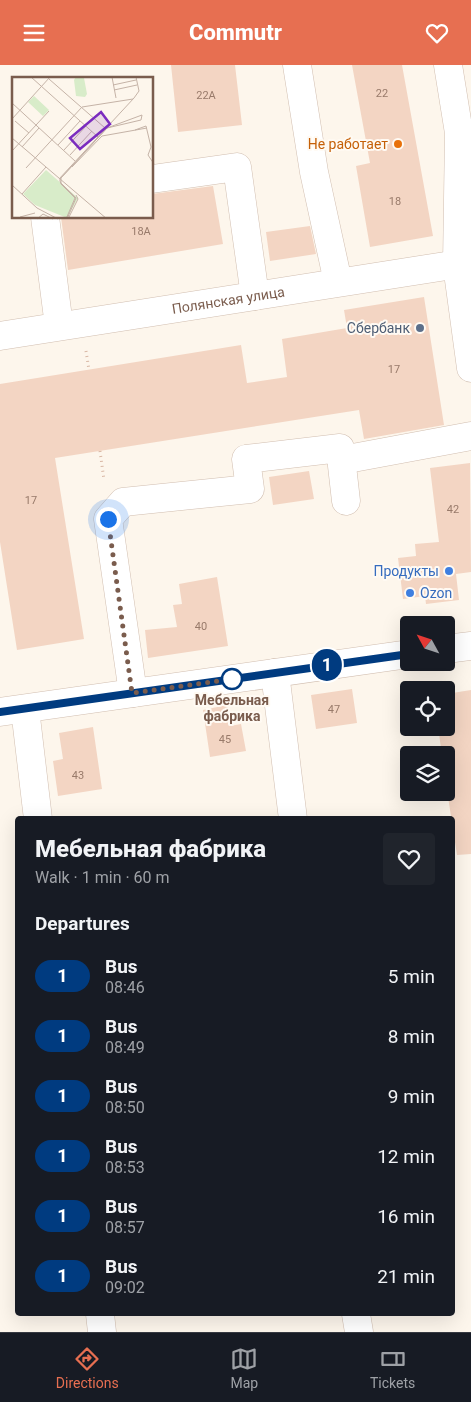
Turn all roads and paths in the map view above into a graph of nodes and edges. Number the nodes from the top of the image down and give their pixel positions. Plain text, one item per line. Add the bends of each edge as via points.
1 (297, 65) edge
2 (448, 65) edge
3 (154, 179) edge
4 (45, 219) edge
5 (464, 264) edge
6 (338, 283) junction
7 (255, 296) junction
8 (59, 326) junction
9 (0, 336) edge
10 (86, 348) dead end
11 (471, 368) edge
12 (89, 370) dead end
13 (471, 435) edge
14 (342, 459) junction
15 (346, 501) dead end
16 (471, 646) edge
17 (455, 648) edge
18 (400, 655) edge
19 (275, 673) junction
20 (132, 693) junction
21 (12, 711) edge
22 (37, 816) edge
23 (293, 816) edge
24 (100, 1316) edge
25 (356, 1316) edge
26 (102, 1332) edge
27 (358, 1332) edge

1 - 6 street via 314,172
2 - 5 street via 459,133
3 - 7 street via 237,167
4 - 8 street
5 - 6 street, Полянская улица
5 - 11 street
6 - 7 street, Полянская улица
7 - 8 street, Полянская улица
8 - 9 street, Полянская улица
10 - 12 path
13 - 14 street
14 - 15 street
14 - 20 street via 340,448 246,459 250,489 123,502 108,519
16 - 17 street
18 - 19 street
19 - 20 street
19 - 23 street
20 - 21 street
21 - 22 street
24 - 26 street
25 - 27 street

